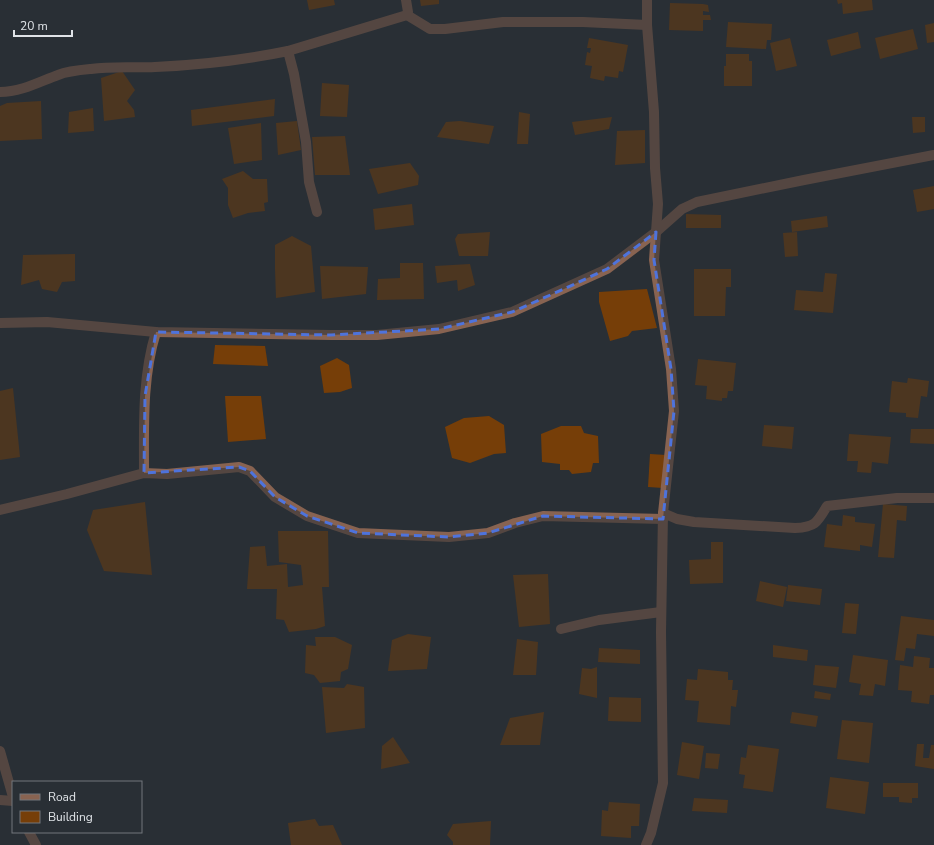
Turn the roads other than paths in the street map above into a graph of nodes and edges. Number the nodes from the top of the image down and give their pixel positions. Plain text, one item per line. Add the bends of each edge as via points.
1 (406, 0) edge
2 (647, 0) edge
3 (407, 15) junction
4 (648, 25) junction
5 (288, 51) junction
6 (0, 92) edge
7 (934, 155) edge
8 (317, 212) dead end
9 (656, 232) junction
10 (0, 323) edge
11 (156, 332) junction
12 (144, 473) junction
13 (934, 498) edge
14 (0, 510) edge
15 (663, 516) junction
16 (661, 612) junction
17 (561, 629) dead end
18 (0, 751) edge
19 (12, 793) edge
20 (0, 800) edge
21 (12, 801) edge
22 (30, 833) edge
23 (36, 845) edge
24 (646, 845) edge

1 - 3 street
2 - 4 street
3 - 4 street via 430,29 503,22
3 - 5 street
4 - 9 street via 658,204
5 - 6 street via 211,63 92,68 60,74 11,92
5 - 8 street
7 - 9 street via 697,202 682,209
9 - 11 street via 607,269 564,289 512,312 439,329 377,335
9 - 15 street via 654,260 671,369 674,411
10 - 11 street via 47,322
11 - 12 street via 150,351 145,396
12 - 14 street
12 - 15 street via 167,474 239,467 250,471 275,497 307,516 358,533 457,536 488,533 543,516
13 - 15 street via 896,498 827,506 819,520 809,527 795,528 694,522
15 - 16 street
16 - 17 street via 599,620
16 - 24 street via 663,783
18 - 19 street
20 - 21 street
22 - 23 street

